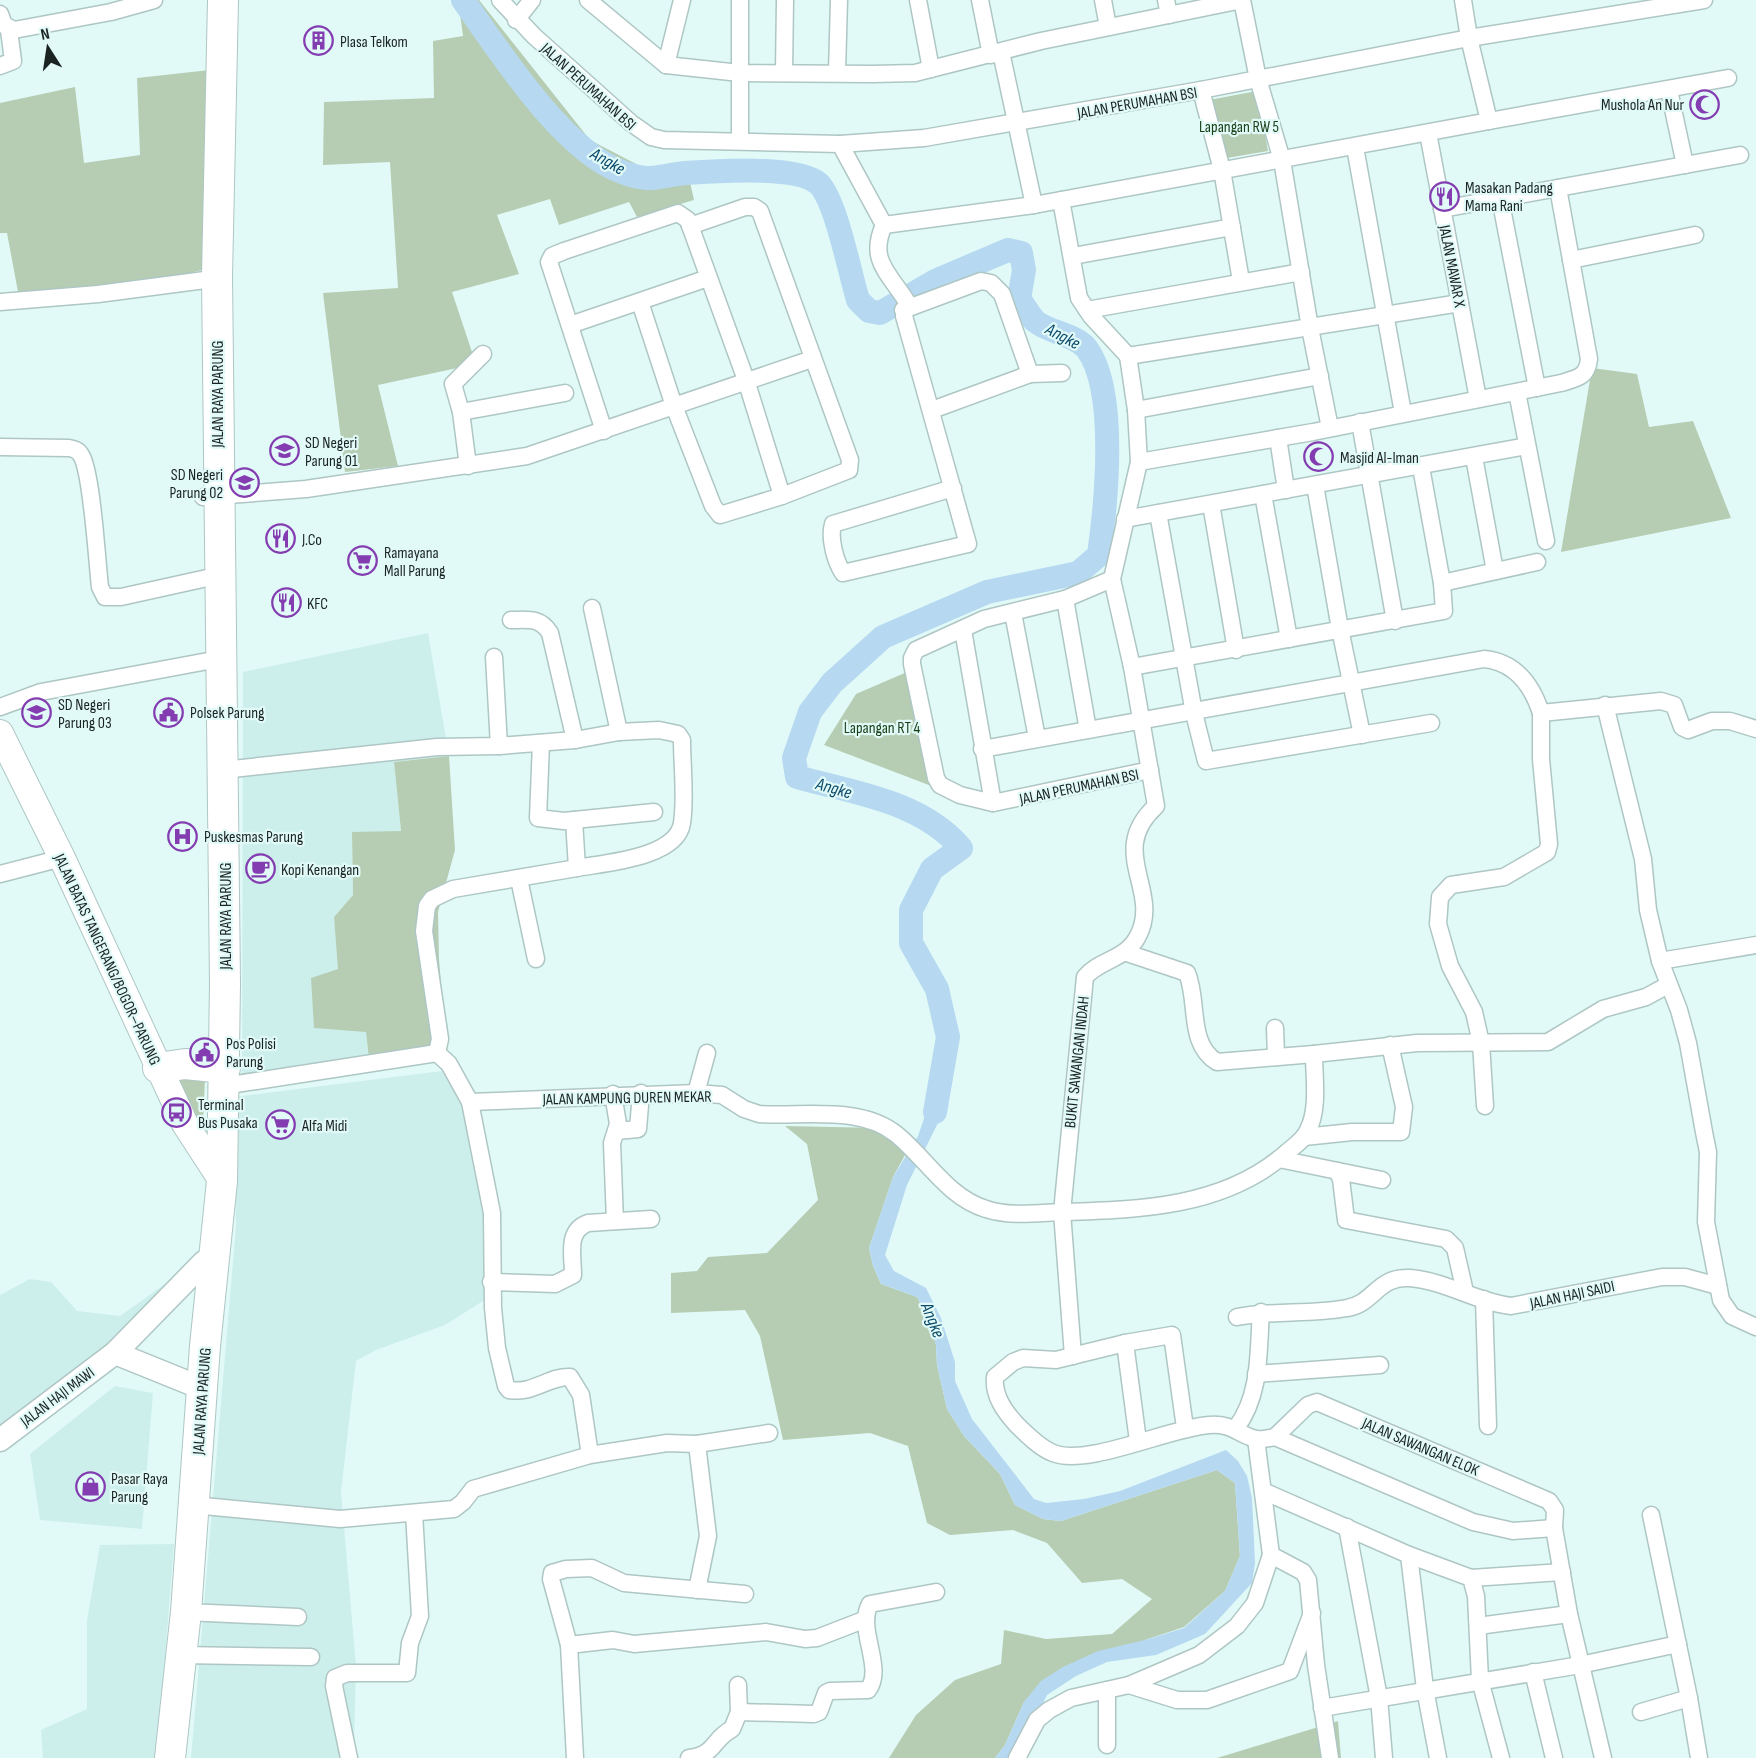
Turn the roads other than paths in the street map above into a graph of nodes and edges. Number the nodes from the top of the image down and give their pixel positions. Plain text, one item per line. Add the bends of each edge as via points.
1 (154, 0) edge
2 (208, 0) edge
3 (223, 0) edge
4 (500, 0) edge
5 (532, 0) edge
6 (588, 0) edge
7 (682, 0) edge
8 (740, 0) edge
9 (785, 0) edge
10 (839, 0) edge
11 (918, 0) edge
12 (980, 0) edge
13 (1103, 0) edge
14 (1235, 0) edge
15 (1463, 0) edge
16 (1704, 0) edge
17 (1658, 4) edge
18 (1608, 7) edge
19 (1168, 8) edge
20 (0, 14) edge
21 (516, 20) junction
22 (1108, 27) junction
23 (9, 30) junction
24 (1468, 38) junction
25 (996, 53) junction
26 (666, 65) junction
27 (0, 66) edge
28 (931, 69) junction
29 (784, 72) junction
30 (837, 72) junction
31 (740, 74) junction
32 (1728, 78) dead end
33 (1258, 79) junction
34 (1201, 90) junction
35 (1669, 90) junction
36 (1489, 121) junction
37 (1016, 123) junction
38 (1428, 133) junction
39 (740, 140) junction
40 (840, 144) junction
41 (1355, 147) junction
42 (1740, 155) dead end
43 (1282, 160) junction
44 (1685, 165) junction
45 (1222, 170) junction
46 (1558, 188) junction
47 (1500, 198) junction
48 (1061, 200) junction
49 (1034, 205) junction
50 (1442, 209) junction
51 (885, 225) junction
52 (690, 226) junction
53 (1232, 227) junction
54 (1695, 235) dead end
55 (1073, 256) junction
56 (1570, 260) junction
57 (1300, 272) junction
58 (708, 278) junction
59 (205, 280) junction
60 (1241, 281) junction
61 (0, 302) edge
62 (640, 302) junction
63 (1460, 303) junction
64 (905, 306) junction
65 (1087, 310) junction
66 (1386, 316) junction
67 (570, 326) junction
68 (1310, 328) junction
69 (483, 354) dead end
70 (1128, 356) junction
71 (812, 359) junction
72 (1062, 373) dead end
73 (1030, 374) junction
74 (1320, 376) junction
75 (746, 380) junction
76 (1537, 388) junction
77 (1517, 392) junction
78 (565, 393) dead end
79 (1478, 399) junction
80 (674, 406) junction
81 (932, 410) junction
82 (1136, 410) junction
83 (461, 412) junction
84 (1403, 413) junction
85 (1360, 422) junction
86 (1330, 428) junction
87 (604, 431) junction
88 (1278, 438) junction
89 (1527, 446) junction
90 (0, 447) edge
91 (1474, 457) junction
92 (1139, 462) junction
93 (468, 466) junction
94 (1421, 467) junction
95 (1369, 476) junction
96 (1316, 485) junction
97 (953, 488) junction
98 (1286, 490) junction
99 (1263, 494) junction
100 (211, 496) junction
101 (782, 496) junction
102 (1210, 504) junction
103 (1158, 513) junction
104 (1125, 519) junction
105 (1546, 541) dead end
106 (1537, 562) dead end
107 (1495, 571) junction
108 (207, 578) junction
109 (1112, 579) junction
110 (1442, 583) junction
111 (1065, 599) junction
112 (592, 608) dead end
113 (1014, 613) junction
114 (511, 620) dead end
115 (1395, 621) junction
116 (1340, 629) junction
117 (963, 630) junction
118 (1289, 639) junction
119 (1236, 650) junction
120 (494, 657) dead end
121 (1183, 658) junction
122 (208, 661) junction
123 (1132, 667) junction
124 (1351, 682) junction
125 (1605, 705) junction
126 (0, 707) edge
127 (1194, 713) junction
128 (1541, 713) junction
129 (1142, 721) junction
130 (1431, 723) dead end
131 (1756, 729) edge
132 (1088, 730) junction
133 (619, 732) junction
134 (0, 733) edge
135 (1362, 735) junction
136 (1037, 738) junction
137 (575, 740) junction
138 (541, 743) junction
139 (499, 746) junction
140 (982, 749) junction
141 (223, 770) junction
142 (1150, 770) junction
143 (993, 803) junction
144 (217, 811) junction
145 (654, 812) dead end
146 (574, 820) junction
147 (62, 858) junction
148 (577, 868) junction
149 (0, 874) edge
150 (519, 879) junction
151 (1756, 945) edge
152 (1127, 953) junction
153 (536, 959) dead end
154 (1660, 961) junction
155 (1668, 985) junction
156 (1275, 1028) dead end
157 (1481, 1044) junction
158 (1390, 1046) junction
159 (437, 1053) junction
160 (707, 1053) dead end
161 (1314, 1054) junction
162 (1276, 1057) junction
163 (158, 1068) junction
164 (217, 1077) junction
165 (696, 1093) junction
166 (613, 1094) junction
167 (641, 1094) junction
168 (470, 1102) junction
169 (1485, 1106) dead end
170 (617, 1131) junction
171 (1304, 1137) junction
172 (1279, 1159) junction
173 (216, 1171) junction
174 (1336, 1171) junction
175 (1382, 1180) dead end
176 (1062, 1212) junction
177 (651, 1219) dead end
178 (615, 1221) junction
179 (204, 1262) junction
180 (491, 1282) junction
181 (1718, 1286) junction
182 (1465, 1292) junction
183 (1484, 1299) junction
184 (1261, 1312) junction
185 (1237, 1317) dead end
186 (1756, 1327) edge
187 (1125, 1343) junction
188 (115, 1353) junction
189 (1073, 1356) junction
190 (1380, 1365) dead end
191 (1256, 1374) junction
192 (198, 1387) junction
193 (1488, 1426) dead end
194 (1185, 1428) junction
195 (1236, 1428) junction
196 (769, 1433) dead end
197 (1275, 1437) junction
198 (1256, 1439) junction
199 (0, 1440) edge
200 (1138, 1441) junction
201 (697, 1444) junction
202 (590, 1455) junction
203 (1263, 1491) junction
204 (193, 1505) junction
205 (414, 1513) junction
206 (1651, 1515) dead end
207 (1347, 1527) junction
208 (1554, 1528) junction
209 (1271, 1555) junction
210 (1408, 1555) junction
211 (1562, 1572) junction
212 (1471, 1578) junction
213 (698, 1590) junction
214 (936, 1592) dead end
215 (745, 1594) dead end
216 (186, 1612) junction
217 (1312, 1613) junction
218 (1569, 1614) junction
219 (298, 1617) dead end
220 (866, 1619) junction
221 (1478, 1626) junction
222 (1678, 1644) junction
223 (569, 1645) junction
224 (180, 1655) junction
225 (310, 1657) dead end
226 (1316, 1665) junction
227 (1580, 1665) junction
228 (1290, 1671) junction
229 (1533, 1672) junction
230 (1480, 1680) junction
231 (738, 1684) dead end
232 (1129, 1685) junction
233 (1425, 1689) junction
234 (1107, 1690) junction
235 (1379, 1698) junction
236 (1689, 1698) junction
237 (1322, 1708) junction
238 (739, 1712) junction
239 (1641, 1712) dead end
240 (1107, 1745) dead end
241 (158, 1758) edge
242 (170, 1758) edge
243 (349, 1758) edge
244 (575, 1758) edge
245 (689, 1758) edge
246 (1017, 1758) edge
247 (1330, 1758) edge
248 (1384, 1758) edge
249 (1438, 1758) edge
250 (1501, 1758) edge
251 (1554, 1758) edge
252 (1604, 1758) edge
253 (1699, 1758) edge

1 - 23 street via 111,12
2 - 59 highway, JALAN RAYA PARUNG
3 - 100 highway, JALAN RAYA PARUNG
4 - 21 street, JALAN PERUMAHAN BSI
5 - 21 street
6 - 26 street
7 - 26 street
8 - 31 street
9 - 29 street
10 - 30 street
11 - 28 street
12 - 25 street
13 - 22 street
14 - 19 street
14 - 33 street
15 - 24 street
16 - 17 street, JALAN PERUMAHAN BSI
17 - 18 street, JALAN PERUMAHAN BSI
18 - 24 street, JALAN PERUMAHAN BSI
19 - 22 street
20 - 23 street
21 - 39 street, JALAN PERUMAHAN BSI via 651,137
22 - 25 street
23 - 27 street via 14,61
24 - 33 street, JALAN PERUMAHAN BSI
24 - 36 street
25 - 28 street
25 - 37 street
26 - 31 street
28 - 30 street via 897,74
29 - 30 street
29 - 31 street
31 - 39 street
32 - 35 street
33 - 34 street, JALAN PERUMAHAN BSI
33 - 43 street
34 - 37 street, JALAN PERUMAHAN BSI
34 - 45 street
35 - 36 street
35 - 44 street
36 - 38 street
37 - 40 street, JALAN PERUMAHAN BSI via 924,138
37 - 49 street
38 - 41 street
38 - 50 street, JALAN MAWAR X
39 - 40 street, JALAN PERUMAHAN BSI
40 - 51 street
41 - 43 street
41 - 66 street
42 - 44 street
43 - 45 street
43 - 57 street
44 - 46 street
45 - 48 street
45 - 53 street
46 - 47 street
46 - 56 street
47 - 50 street
47 - 76 street
48 - 49 street
48 - 55 street
49 - 51 street
50 - 63 street, JALAN MAWAR X
51 - 64 street via 877,251
52 - 58 street
52 - 67 street via 678,213 552,256 551,270
52 - 71 street via 746,207 760,212
53 - 55 street
53 - 60 street
54 - 56 street
55 - 65 street via 1079,298
56 - 76 street via 1588,370 1575,379
57 - 60 street
57 - 68 street
58 - 62 street
58 - 75 street
59 - 61 street
59 - 100 highway, JALAN RAYA PARUNG
60 - 65 street
62 - 67 street
62 - 80 street
63 - 66 street
63 - 79 street, JALAN MAWAR X
64 - 73 street via 981,281 992,283 1002,294
64 - 81 street
65 - 70 street
66 - 68 street
66 - 84 street
67 - 87 street
68 - 70 street
68 - 74 street
69 - 83 street via 453,384
70 - 82 street, JALAN PERUMAHAN BSI
71 - 75 street
71 - 101 street via 849,470
72 - 73 street
73 - 81 street
74 - 82 street
74 - 86 street
75 - 80 street
75 - 101 street
76 - 77 street
77 - 79 street
77 - 89 street
78 - 83 street
79 - 84 street
80 - 87 street
80 - 101 street via 716,512 726,514
81 - 97 street
82 - 92 street, JALAN PERUMAHAN BSI
83 - 93 street
84 - 85 street
85 - 86 street
85 - 95 street
86 - 88 street
87 - 93 street via 527,456
88 - 92 street
88 - 98 street
89 - 91 street
89 - 105 street
90 - 108 street via 69,448 81,455 91,503 100,587 105,597
91 - 94 street
91 - 107 street
92 - 104 street, JALAN PERUMAHAN BSI
93 - 100 street via 306,489
94 - 95 street
94 - 110 street
95 - 96 street
95 - 115 street
96 - 98 street
96 - 116 street
97 - 97 street via 968,544 843,573 838,565 833,524
98 - 99 street
99 - 102 street
99 - 118 street
100 - 108 highway, JALAN RAYA PARUNG
100 - 141 highway, JALAN RAYA PARUNG
102 - 103 street
102 - 119 street
103 - 104 street
103 - 121 street
104 - 109 street, JALAN PERUMAHAN BSI
106 - 107 street
107 - 110 street
108 - 122 highway, JALAN RAYA PARUNG
109 - 111 street, JALAN PERUMAHAN BSI
109 - 123 street, JALAN PERUMAHAN BSI
110 - 115 street via 1444,611
111 - 113 street, JALAN PERUMAHAN BSI
111 - 132 street
112 - 133 street
113 - 117 street, JALAN PERUMAHAN BSI via 984,619
113 - 136 street
114 - 137 street via 536,620 550,633
115 - 116 street
116 - 118 street
116 - 124 street
117 - 140 street
117 - 143 street, JALAN PERUMAHAN BSI via 916,651 912,664 940,785 966,798
118 - 119 street
119 - 121 street
120 - 139 street
121 - 123 street
121 - 127 street
122 - 126 street via 41,692
122 - 144 highway, JALAN RAYA PARUNG
123 - 129 street, JALAN PERUMAHAN BSI
124 - 127 street
124 - 128 street via 1496,660 1528,684
124 - 135 street
125 - 128 street
125 - 131 street via 1669,701 1682,727 1688,729 1712,721 1730,721
125 - 154 street via 1643,860 1648,910
127 - 129 street
127 - 135 street via 1206,761
128 - 157 street via 1540,759 1549,844 1546,852 1504,877 1451,885 1437,905 1450,966 1472,1005
129 - 132 street
129 - 142 street, JALAN PERUMAHAN BSI
130 - 135 street
132 - 136 street
133 - 137 street
133 - 148 street via 674,732 682,740 682,825 668,844 657,851
134 - 147 main road, JALAN BATAS TANGERANG/BOGOR–PARUNG
136 - 140 street
137 - 138 street
138 - 139 street
138 - 146 street via 537,816
139 - 141 street via 437,747
140 - 143 street
141 - 144 highway, JALAN RAYA PARUNG
142 - 143 street, JALAN PERUMAHAN BSI
142 - 152 street via 1156,806 1138,830 1133,858 1144,913 1140,934
144 - 164 highway, JALAN RAYA PARUNG
145 - 146 street
146 - 148 street
147 - 149 street
147 - 163 main road, JALAN BATAS TANGERANG/BOGOR–PARUNG
148 - 150 street
150 - 153 street
150 - 159 street via 447,891 432,898 427,906 424,931 440,1039
151 - 154 street
152 - 162 street via 1187,973 1200,1043 1209,1057 1217,1062
152 - 176 street, BUKIT SAWANGAN INDAH via 1084,977
154 - 155 street
155 - 157 street via 1646,997 1603,1009 1553,1041
155 - 181 street via 1688,1043 1706,1142 1706,1222
156 - 162 street
157 - 158 street via 1460,1041
157 - 169 street
158 - 161 street
158 - 171 street via 1404,1107 1401,1132
159 - 164 street
159 - 168 street via 449,1064
160 - 165 street
161 - 162 street
161 - 171 street via 1313,1114
163 - 164 highway via 185,1064
163 - 173 main road, JALAN BATAS TANGERANG/BOGOR–PARUNG via 185,1125
164 - 173 highway, JALAN RAYA PARUNG
165 - 167 street, JALAN KAMPUNG DUREN MEKAR
165 - 176 street, JALAN KAMPUNG DUREN MEKAR via 722,1095 759,1114 866,1119 896,1133 963,1199 985,1209 1023,1214
166 - 167 street, JALAN KAMPUNG DUREN MEKAR
166 - 168 street, JALAN KAMPUNG DUREN MEKAR
166 - 170 street
167 - 170 street via 638,1129
168 - 180 street via 492,1213
170 - 178 street via 612,1143
171 - 172 street, JALAN KAMPUNG DUREN MEKAR
172 - 174 street
172 - 176 street, JALAN KAMPUNG DUREN MEKAR via 1242,1184 1181,1201 1109,1211
173 - 179 highway, JALAN RAYA PARUNG
173 - 192 highway, JALAN RAYA PARUNG via 205,1346
174 - 175 street
174 - 182 street via 1341,1179 1346,1220 1446,1239 1455,1248
176 - 189 street, BUKIT SAWANGAN INDAH
177 - 178 street
178 - 180 street via 579,1227 573,1235 573,1275 561,1283
179 - 188 street, JALAN HAJI MAWI
179 - 192 highway, JALAN RAYA PARUNG
180 - 202 street via 497,1348 506,1386 518,1392 570,1377 581,1395
181 - 183 street, JALAN HAJI SAIDI via 1685,1277 1662,1277 1511,1306
181 - 186 street via 1727,1310
182 - 183 street, JALAN HAJI SAIDI
182 - 184 street, JALAN HAJI SAIDI via 1410,1278 1384,1282 1362,1304 1346,1308
183 - 193 street
184 - 185 street
184 - 191 street
187 - 189 street
187 - 194 street via 1173,1336
187 - 200 street
188 - 192 street
188 - 199 street, JALAN HAJI MAWI
189 - 200 street via 1056,1360 1023,1358 1002,1369 994,1384 1010,1418 1054,1454 1084,1454
190 - 191 street
191 - 195 street via 1249,1409
192 - 204 highway, JALAN RAYA PARUNG
192 - 241 highway, JALAN RAYA PARUNG
194 - 195 street
194 - 200 street
195 - 198 street
196 - 201 street
197 - 198 street
197 - 208 street via 1473,1522 1512,1531
197 - 208 street, JALAN SAWANGAN ELOK via 1308,1405 1317,1402 1549,1501 1555,1510
198 - 203 street
201 - 202 street via 667,1443
201 - 213 street via 708,1521 707,1552
202 - 205 street via 473,1489 454,1509
203 - 207 street
203 - 209 street
204 - 205 street via 340,1519
204 - 216 highway, JALAN RAYA PARUNG
205 - 243 street via 420,1616 410,1643 407,1674 347,1673 335,1678
206 - 222 street
207 - 210 street
207 - 235 street
208 - 211 street, JALAN SAWANGAN ELOK
209 - 217 street via 1303,1572 1308,1580
209 - 232 street via 1255,1604 1237,1626 1199,1655
210 - 212 street
210 - 233 street
211 - 212 street
211 - 218 street, JALAN SAWANGAN ELOK
212 - 221 street
213 - 215 street
213 - 223 street via 624,1583 592,1568 552,1573 550,1580
214 - 220 street via 870,1604
216 - 219 street
216 - 224 highway, JALAN RAYA PARUNG
217 - 226 street
217 - 228 street
218 - 221 street
218 - 227 street, JALAN SAWANGAN ELOK
220 - 223 street via 817,1638 766,1632 634,1644 613,1640
220 - 238 street via 874,1678 868,1690 830,1691 822,1708 814,1714
221 - 230 street
222 - 227 street
222 - 236 street
223 - 244 street
224 - 225 street
224 - 242 highway, JALAN RAYA PARUNG
226 - 228 street
226 - 237 street
227 - 229 street
227 - 252 street, JALAN SAWANGAN ELOK
228 - 232 street via 1207,1700 1178,1700
229 - 230 street
229 - 251 street
230 - 233 street
230 - 250 street
231 - 238 street
232 - 234 street
233 - 235 street
233 - 249 street
234 - 240 street
234 - 246 street via 1071,1698 1049,1710 1037,1720
235 - 237 street
235 - 248 street
236 - 239 street
236 - 253 street
237 - 247 street
238 - 245 street via 732,1729 723,1734 712,1750

